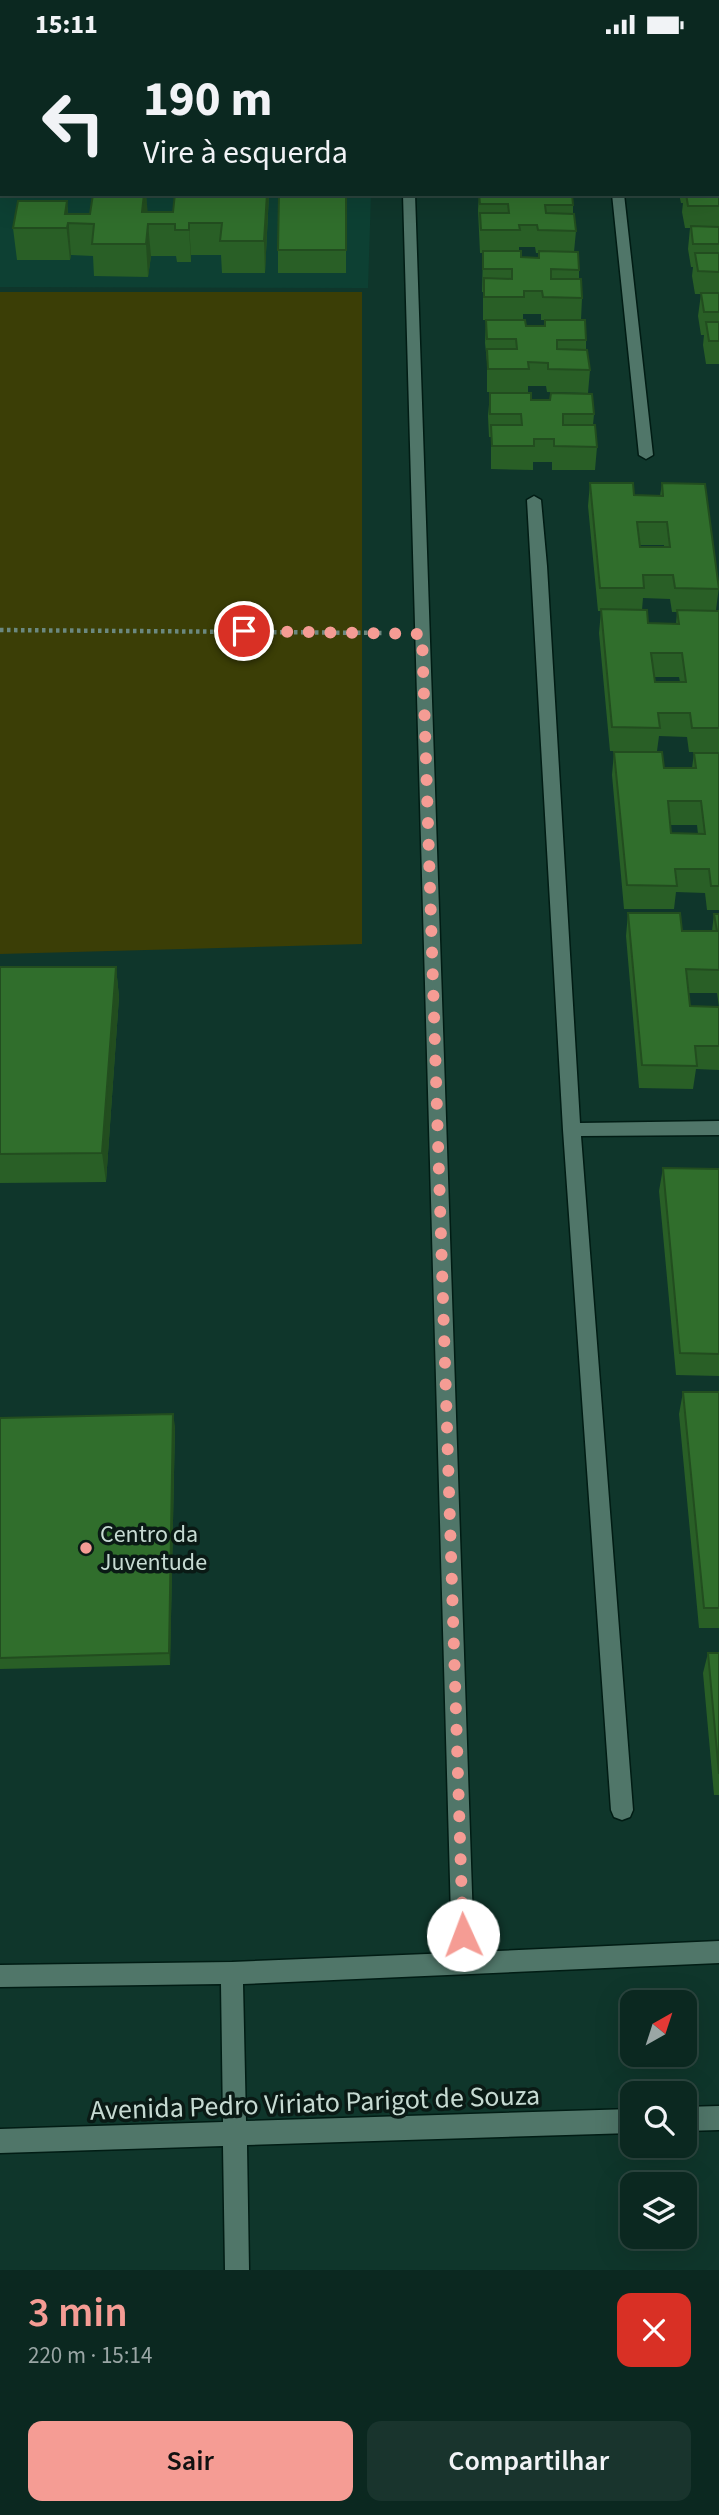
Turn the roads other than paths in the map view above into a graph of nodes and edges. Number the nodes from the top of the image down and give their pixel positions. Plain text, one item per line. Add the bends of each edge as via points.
1 (409, 196) edge
2 (618, 196) edge
3 (646, 455) dead end
4 (534, 500) dead end
5 (719, 1129) edge
6 (572, 1130) junction
7 (622, 1810) dead end
8 (719, 1952) edge
9 (463, 1962) junction
10 (232, 1973) junction
11 (0, 1976) edge
12 (719, 2118) edge
13 (697, 2119) edge
14 (620, 2121) edge
15 (236, 2135) junction
16 (0, 2141) edge
17 (237, 2270) edge

1 - 9 street
2 - 3 street
4 - 6 street
5 - 6 street
6 - 7 street
8 - 9 street
9 - 10 street
10 - 11 street
10 - 15 street
12 - 13 street
14 - 15 street, Avenida Pedro Viriato Parigot de Souza
15 - 16 street, Avenida Pedro Viriato Parigot de Souza
15 - 17 street

